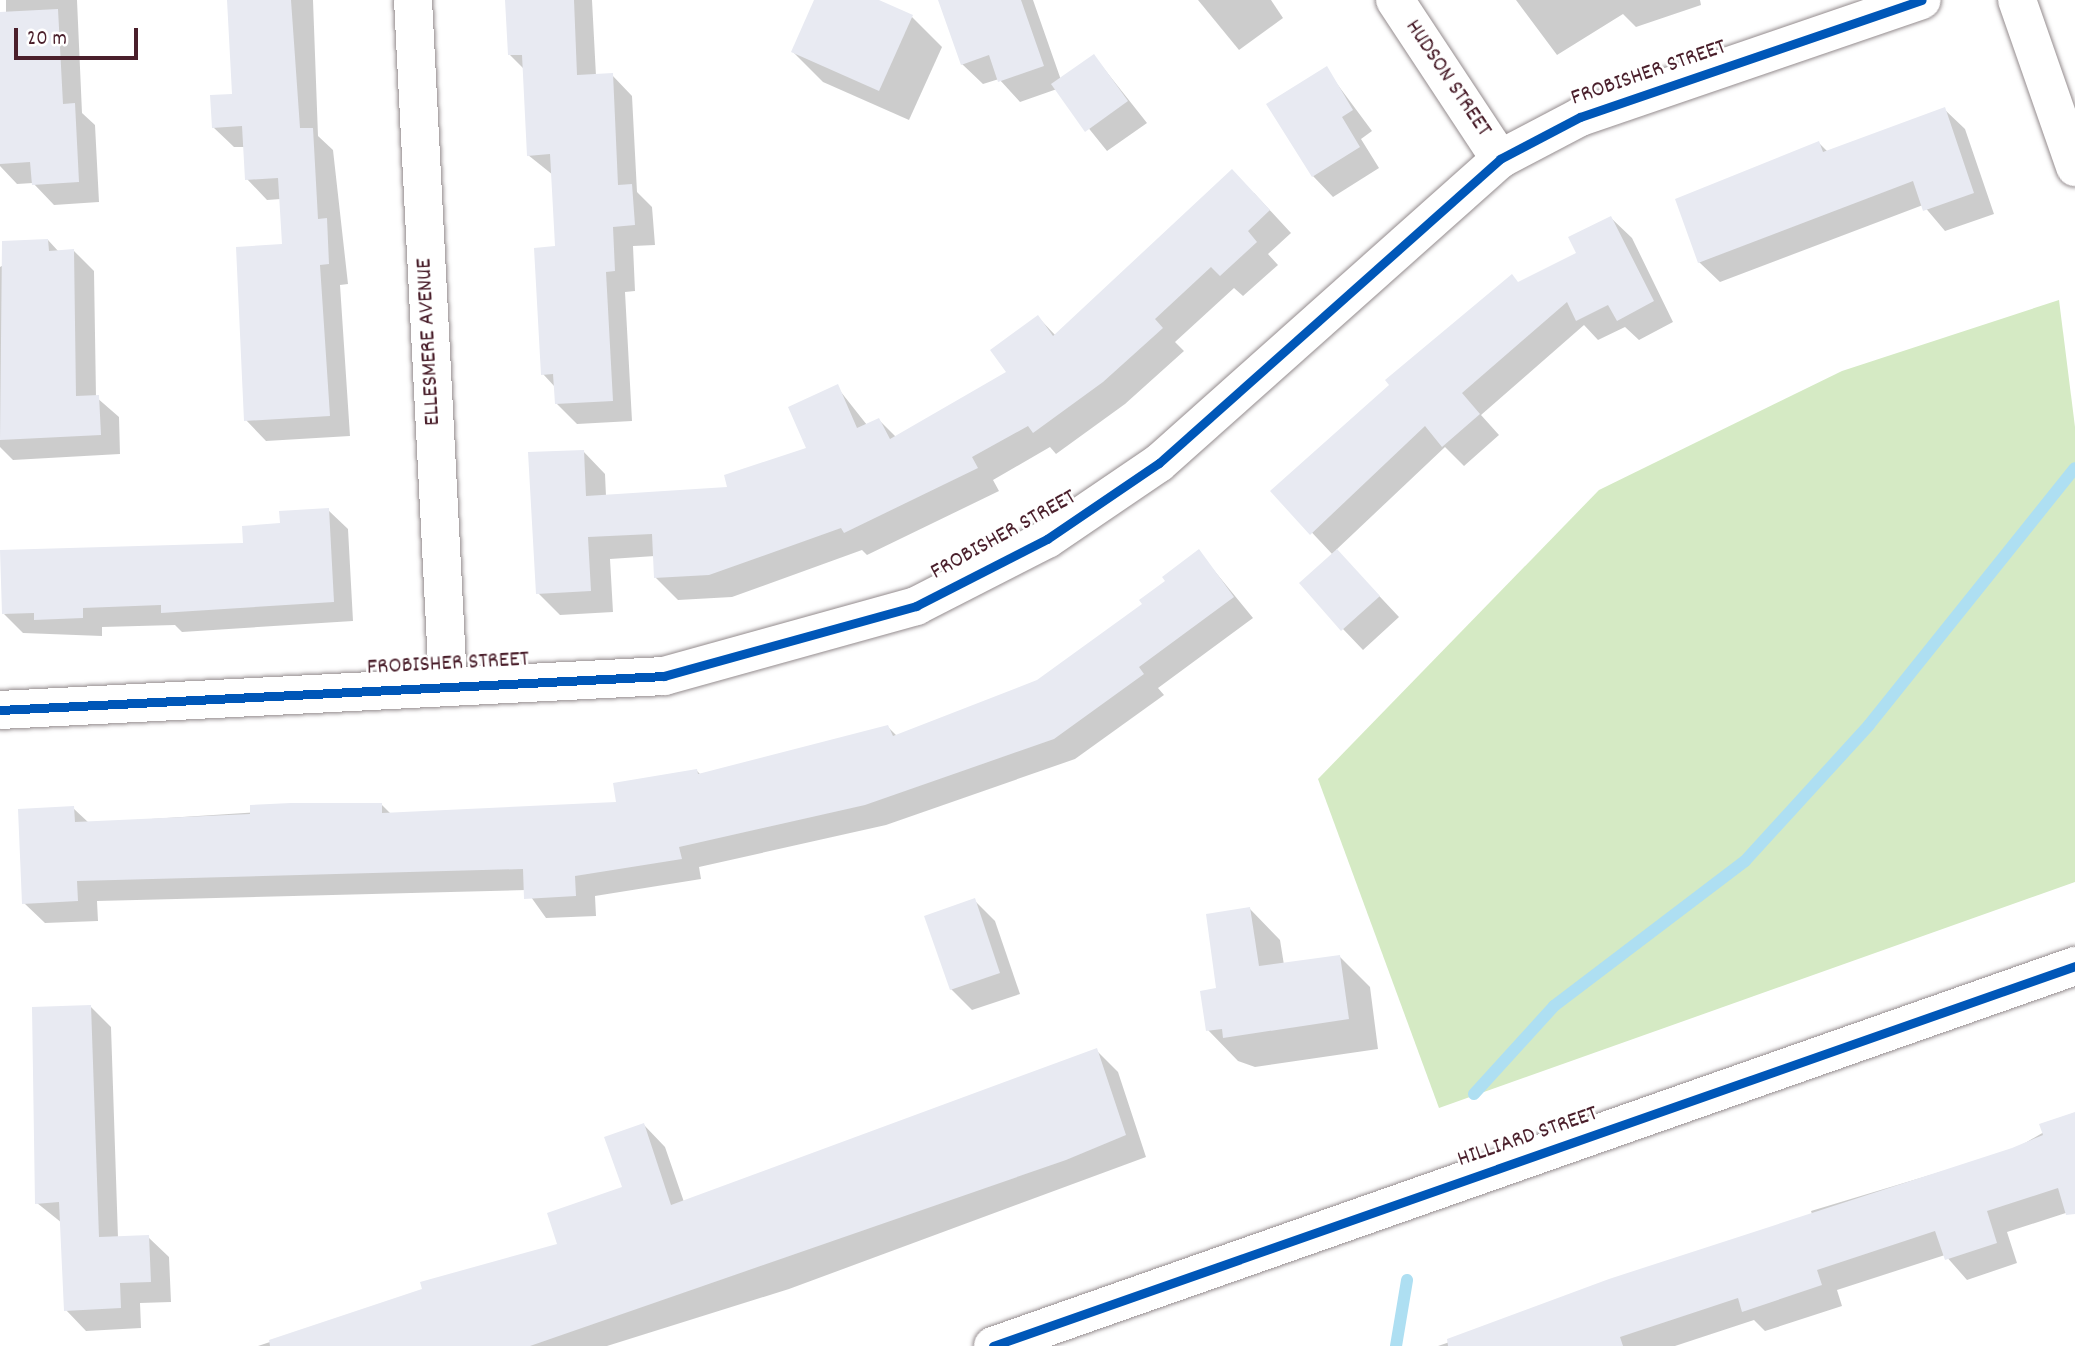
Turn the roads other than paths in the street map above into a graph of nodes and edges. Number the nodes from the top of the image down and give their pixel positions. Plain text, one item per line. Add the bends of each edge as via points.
1 (413, 0) edge
2 (1395, 0) edge
3 (1922, 0) edge
4 (2017, 0) edge
5 (1500, 159) junction
6 (2075, 167) edge
7 (448, 683) junction
8 (0, 710) edge
9 (2075, 965) edge
10 (993, 1346) edge

1 - 7 street, ELLESMERE AVENUE
2 - 5 street, HUDSON STREET
3 - 5 street, FROBISHER STREET via 1580,117
4 - 6 street
5 - 7 street, FROBISHER STREET via 1159,463 1047,538 916,606 664,676
7 - 8 street, FROBISHER STREET
9 - 10 street, HILLIARD STREET

